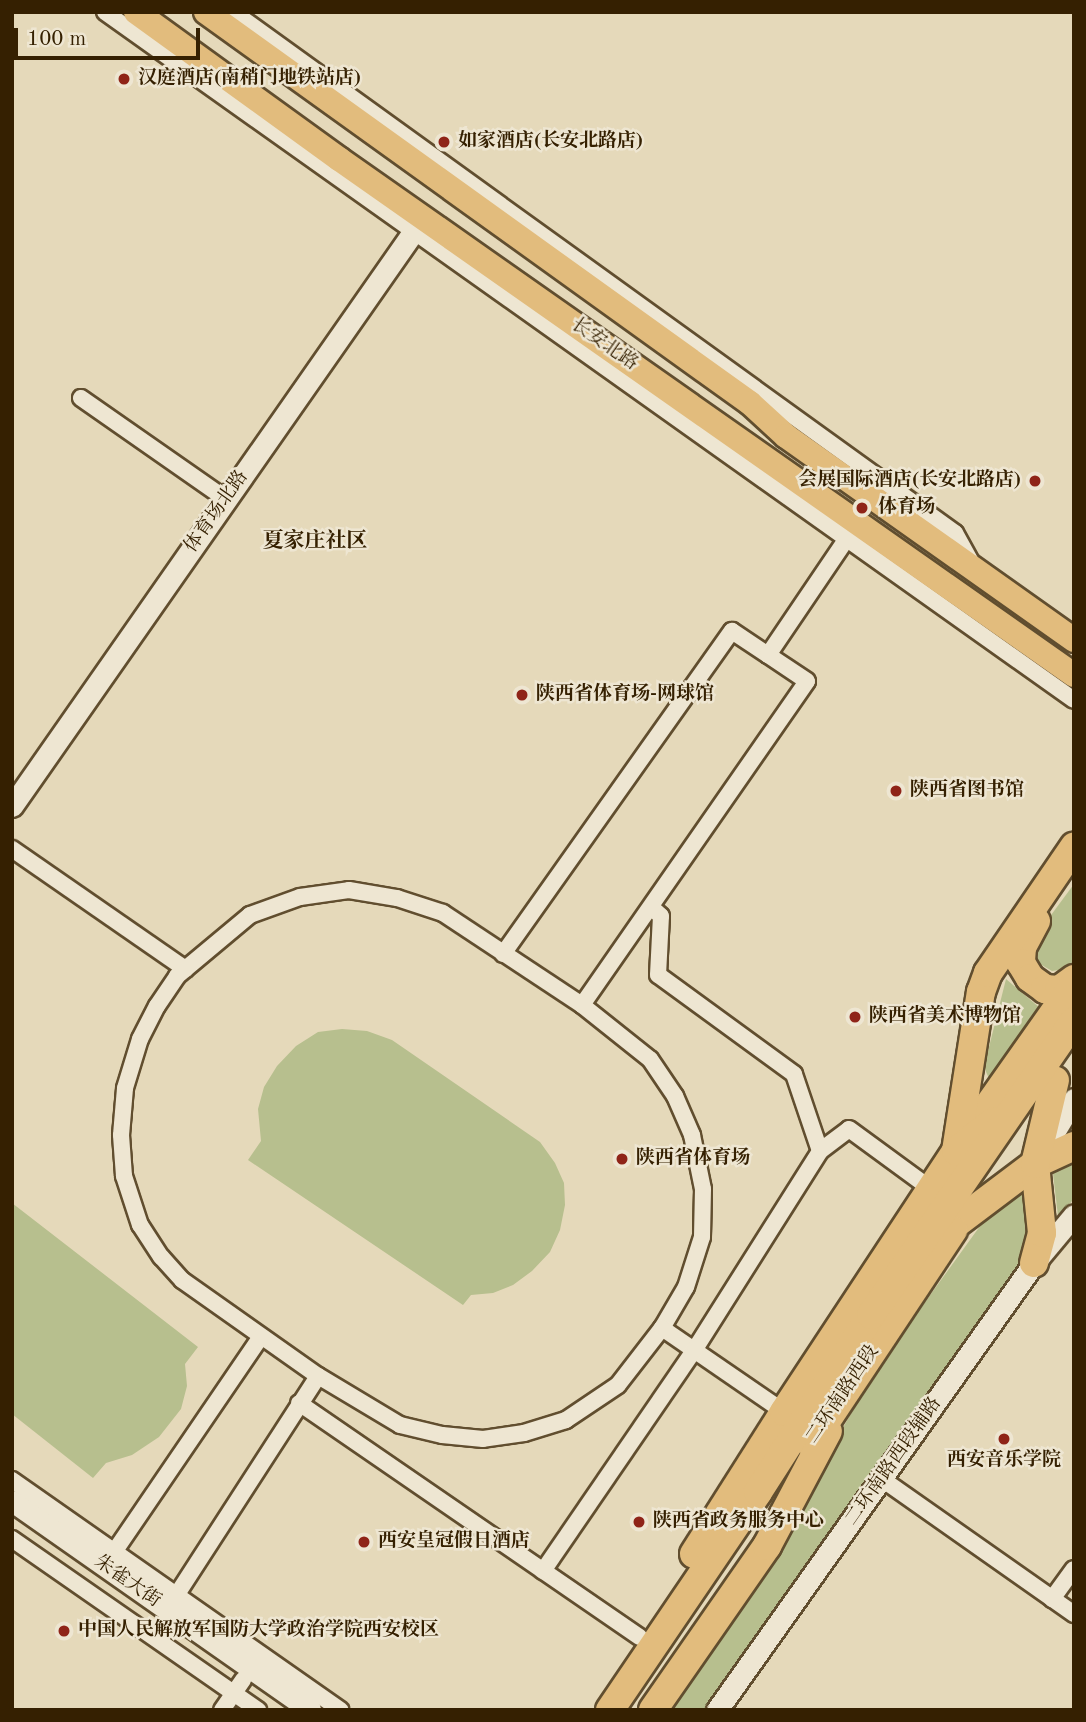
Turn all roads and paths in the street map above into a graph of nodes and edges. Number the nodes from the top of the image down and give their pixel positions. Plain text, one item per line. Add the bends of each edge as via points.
1 (105, 12) edge
2 (136, 12) edge
3 (206, 12) edge
4 (233, 12) edge
5 (418, 225) junction
6 (81, 398) dead end
7 (226, 499) junction
8 (853, 531) junction
9 (975, 570) junction
10 (1074, 640) edge
11 (768, 655) junction
12 (1074, 675) edge
13 (1074, 699) edge
14 (12, 806) edge
15 (1074, 847) edge
16 (12, 849) edge
17 (1074, 867) edge
18 (652, 907) junction
19 (503, 954) junction
20 (185, 969) junction
21 (1074, 981) edge
22 (582, 1005) junction
23 (1074, 1021) edge
24 (1074, 1055) edge
25 (1065, 1090) edge
26 (1016, 1104) junction
27 (1074, 1146) edge
28 (820, 1151) junction
29 (956, 1152) junction
30 (1035, 1164) junction
31 (931, 1189) junction
32 (1074, 1215) edge
33 (958, 1222) junction
34 (1034, 1263) junction
35 (871, 1315) junction
36 (662, 1328) junction
37 (261, 1337) junction
38 (695, 1349) junction
39 (858, 1375) junction
40 (318, 1376) junction
41 (299, 1403) junction
42 (784, 1412) junction
43 (882, 1479) junction
44 (12, 1480) edge
45 (765, 1497) junction
46 (12, 1502) edge
47 (12, 1519) edge
48 (12, 1538) edge
49 (110, 1559) junction
50 (1074, 1569) edge
51 (543, 1571) junction
52 (675, 1584) junction
53 (1052, 1599) junction
54 (172, 1603) junction
55 (1074, 1614) edge
56 (639, 1637) junction
57 (238, 1686) junction
58 (222, 1710) edge
59 (258, 1710) edge
60 (285, 1710) edge
61 (310, 1710) edge
62 (341, 1710) edge
63 (589, 1710) edge
64 (610, 1710) edge
65 (630, 1710) edge
66 (653, 1710) edge
67 (717, 1710) edge

1 - 5 street
2 - 5 main road, 长安北路
3 - 9 main road, 长安北路
4 - 9 street via 955,533
5 - 7 main road, 体育场北路
5 - 8 main road, 长安北路
6 - 7 street
7 - 14 main road, 体育场北路
8 - 11 street
8 - 12 main road, 长安北路
8 - 13 street
9 - 10 main road, 长安北路
11 - 18 street via 807,681
11 - 19 street via 732,631
15 - 29 highway via 988,973 981,992
16 - 20 street
17 - 21 highway via 1030,928 1021,963 1030,978 1045,989 1059,990
18 - 22 street
18 - 28 street via 662,916 658,975 793,1074
19 - 20 street via 443,913 397,898 349,890 300,897 250,915
19 - 22 street
20 - 37 street via 157,1006 125,1088 124,1176 140,1225 161,1257 182,1280
21 - 29 highway
22 - 36 street via 650,1059 675,1096 699,1158 702,1237 686,1287
23 - 26 highway, 二环南路西段
24 - 25 highway, 二环南路西段
25 - 30 highway
25 - 33 highway, 二环南路西段
26 - 29 highway
26 - 35 highway, 二环南路西段
27 - 30 highway
28 - 31 street via 849,1129
28 - 38 street
29 - 31 highway
30 - 33 highway
30 - 34 highway via 1042,1233
31 - 42 highway
32 - 34 main road, 二环南路西段辅路
33 - 39 highway, 二环南路西段
34 - 43 main road, 二环南路西段辅路
35 - 45 highway, 二环南路西段
35 - 52 highway
36 - 38 street
36 - 40 street via 618,1385 566,1420 483,1439 400,1425
37 - 40 street
37 - 49 street
38 - 42 street
38 - 51 street
39 - 45 highway, 二环南路西段
39 - 66 highway via 767,1546
40 - 41 street
41 - 51 street
41 - 54 street
42 - 52 highway
43 - 53 street
43 - 67 main road, 二环南路西段辅路
44 - 49 street
45 - 64 highway, 二环南路西段
45 - 65 highway, 二环南路西段
46 - 49 main road, 朱雀大街
47 - 57 main road, 朱雀大街
48 - 57 street
49 - 54 main road, 朱雀大街
50 - 53 street
51 - 56 street
52 - 56 highway
53 - 55 street
54 - 61 main road, 朱雀大街
54 - 62 street
56 - 63 highway
57 - 58 street
57 - 59 street
57 - 60 main road, 朱雀大街

